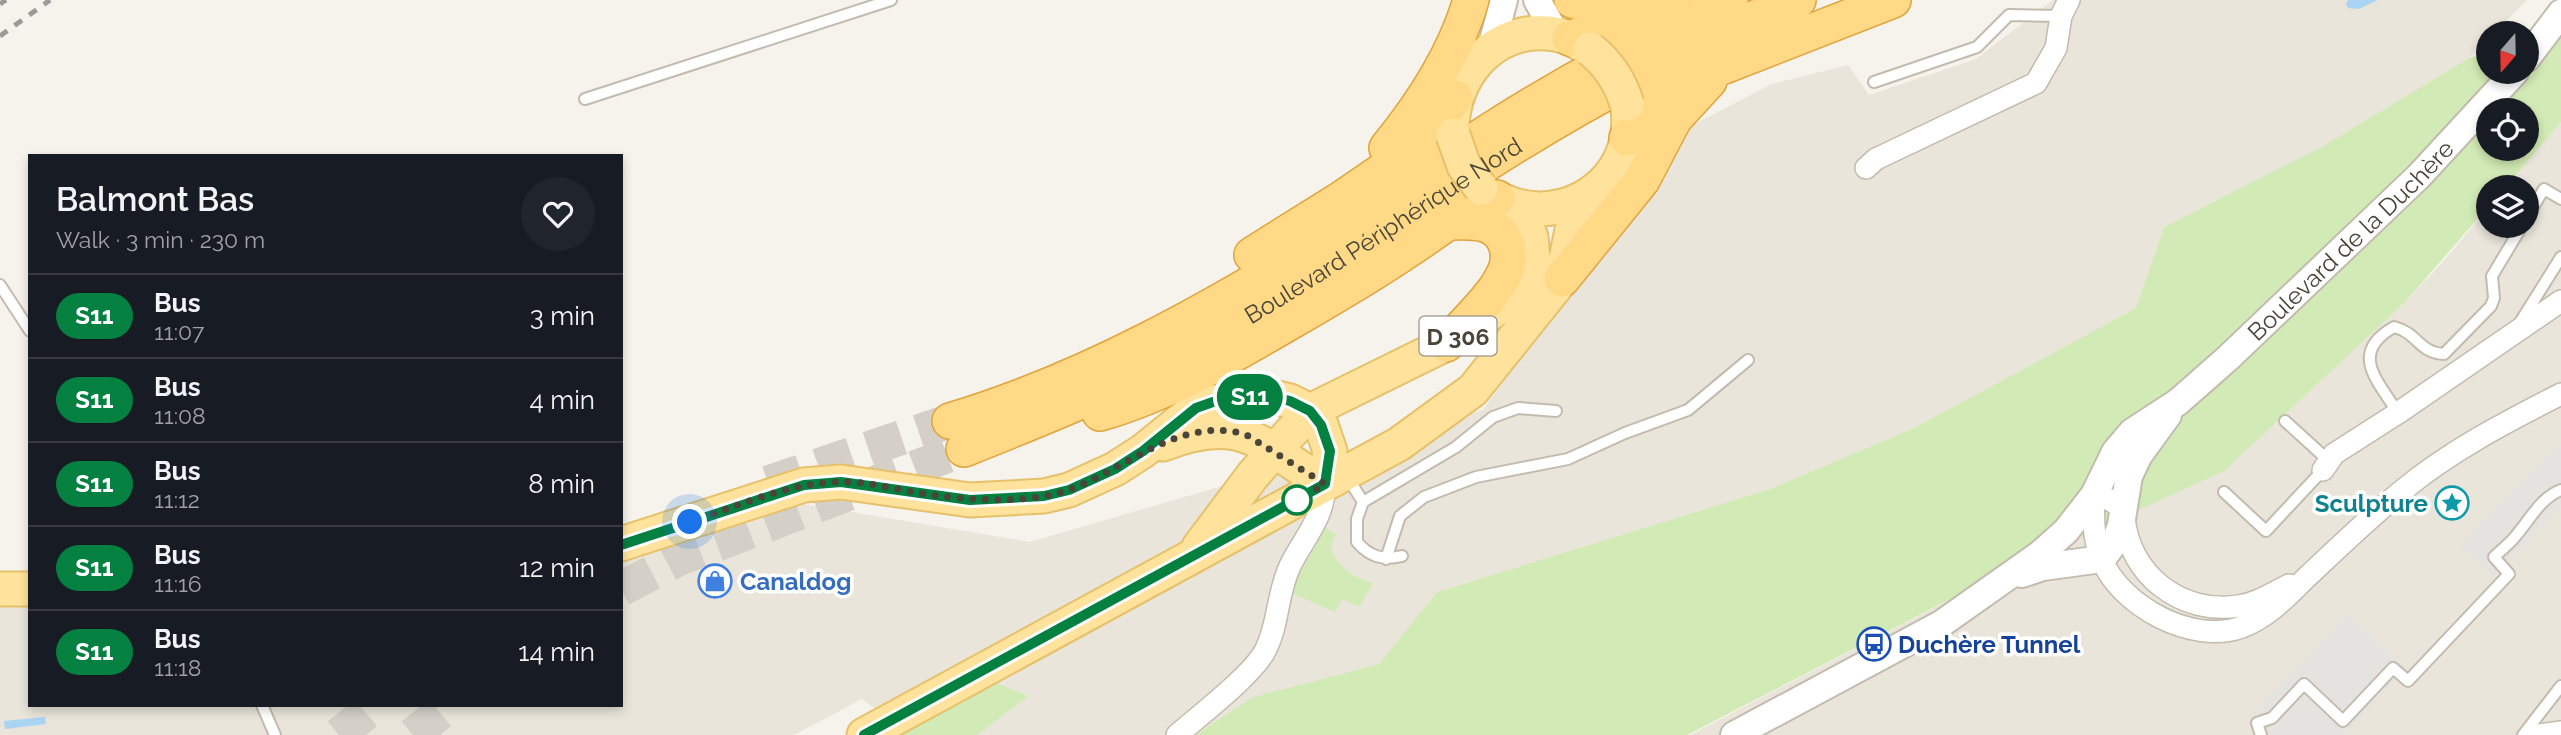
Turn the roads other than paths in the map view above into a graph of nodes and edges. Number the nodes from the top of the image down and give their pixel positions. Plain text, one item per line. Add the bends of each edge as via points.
1 (891, 0) edge
2 (1471, 0) edge
3 (1504, 0) edge
4 (1537, 0) edge
5 (1573, 0) edge
6 (1630, 0) edge
7 (1671, 0) edge
8 (1730, 0) edge
9 (1798, 0) edge
10 (1893, 0) edge
11 (2065, 8) edge
12 (2561, 13) edge
13 (1572, 41) junction
14 (2539, 42) edge
15 (1491, 48) junction
16 (1724, 66) junction
17 (1874, 82) dead end
18 (2504, 84) edge
19 (1455, 98) junction
20 (585, 99) dead end
21 (1628, 138) junction
22 (1866, 168) dead end
23 (1343, 198) junction
24 (1499, 198) junction
25 (2539, 198) edge
26 (2561, 199) edge
27 (1582, 200) junction
28 (1448, 222) junction
29 (2515, 238) edge
30 (2561, 257) edge
31 (1562, 279) junction
32 (0, 285) edge
33 (2561, 301) edge
34 (28, 328) edge
35 (2514, 332) junction
36 (1446, 344) junction
37 (1748, 360) dead end
38 (2561, 394) edge
39 (2178, 402) junction
40 (1310, 411) junction
41 (1556, 411) dead end
42 (2398, 413) junction
43 (2285, 421) dead end
44 (966, 427) junction
45 (1143, 451) junction
46 (1264, 463) junction
47 (2326, 465) junction
48 (1335, 478) junction
49 (2561, 490) edge
50 (2224, 492) dead end
51 (2094, 495) junction
52 (1363, 502) junction
53 (2124, 512) junction
54 (623, 543) edge
55 (1402, 556) dead end
56 (1190, 558) junction
57 (1385, 559) junction
58 (2102, 559) junction
59 (2310, 575) junction
60 (2006, 580) junction
61 (0, 589) edge
62 (28, 589) edge
63 (2561, 686) edge
64 (264, 710) edge
65 (2561, 732) edge
66 (275, 735) edge
67 (864, 735) edge
68 (1177, 735) edge
69 (1734, 735) edge
70 (2261, 735) edge
71 (2523, 735) edge
72 (2539, 735) edge

1 - 20 lane
2 - 23 highway via 1426,96
3 - 15 street
4 - 13 street
5 - 6 highway via 1603,6
7 - 13 highway via 1618,26
8 - 44 highway, Boulevard Périphérique Nord via 1559,88 1331,235 1195,315
9 - 44 highway, Boulevard Périphérique Nord via 1697,45 1580,107 1206,340 1061,411
10 - 16 highway
11 - 17 lane via 2009,15 1977,47
11 - 22 street via 2056,48 2036,83 1876,159
12 - 14 street
13 - 15 main road, D 306 via 1522,34
13 - 21 main road, bridge via 1616,76 1627,104
15 - 19 main road, D 306 via 1467,72
16 - 21 highway via 1684,79 1670,89
16 - 31 highway via 1674,119 1642,180
18 - 39 street, Boulevard de la Duchère via 2419,176
19 - 23 highway via 1413,150
19 - 24 main road, D 306, bridge via 1453,135 1464,166
21 - 27 main road via 1612,174
23 - 44 highway
24 - 27 main road via 1542,210
24 - 28 highway via 1478,203
24 - 36 main road, D 306 via 1526,222 1533,248 1529,276 1512,298
25 - 26 lane via 2544,189
27 - 31 main road, D 306
28 - 36 highway via 1491,225 1502,234 1508,263 1502,280
28 - 44 highway via 1352,286 1242,350 1146,398 1039,431
29 - 42 lane via 2493,276 2491,306 2444,354 2430,353 2405,330 2394,327 2373,342 2371,366
30 - 35 lane
31 - 48 main road, D 306 via 1473,390 1399,444
32 - 34 lane
33 - 35 street
35 - 42 street
36 - 40 main road, D 306
37 - 57 lane via 1688,410 1567,458 1476,477 1424,497 1400,516
38 - 59 street, Boulevard de la Duchère via 2455,452 2413,482
39 - 51 street, Boulevard de la Duchère via 2126,438
39 - 53 street, Boulevard de la Duchère via 2138,455
40 - 45 main road via 1265,395 1213,402 1181,418
40 - 46 main road, D 306
40 - 48 main road via 1327,438
41 - 52 lane via 1518,408 1493,417 1456,447
42 - 47 street via 2334,454
43 - 47 lane
45 - 46 main road via 1194,432 1233,431 1245,434
45 - 54 main road via 1091,481 1044,496 970,500 841,482 804,485
46 - 48 main road
46 - 56 main road, D 306
47 - 50 lane via 2266,531
48 - 52 lane
48 - 56 main road, D 306
48 - 68 street via 1280,589 1265,652
49 - 70 lane via 2536,510 2494,557 2509,574 2408,681 2393,668 2343,721 2304,684 2272,718 2257,723
51 - 53 street
51 - 58 street, Boulevard de la Duchère via 2094,524
51 - 60 street via 2066,531
52 - 57 lane via 1357,542 1367,554
53 - 58 street, Boulevard de la Duchère via 2115,542
53 - 59 street, Boulevard de la Duchère via 2128,543 2142,569 2175,597 2196,605 2212,608 2260,601
55 - 57 lane
56 - 67 main road, D 306
58 - 59 street, Boulevard de la Duchère via 2124,591 2154,615 2212,632 2240,627 2272,611
58 - 60 street via 2043,567
60 - 69 street via 1941,624
61 - 62 main road
63 - 71 lane
64 - 66 lane
65 - 72 street

